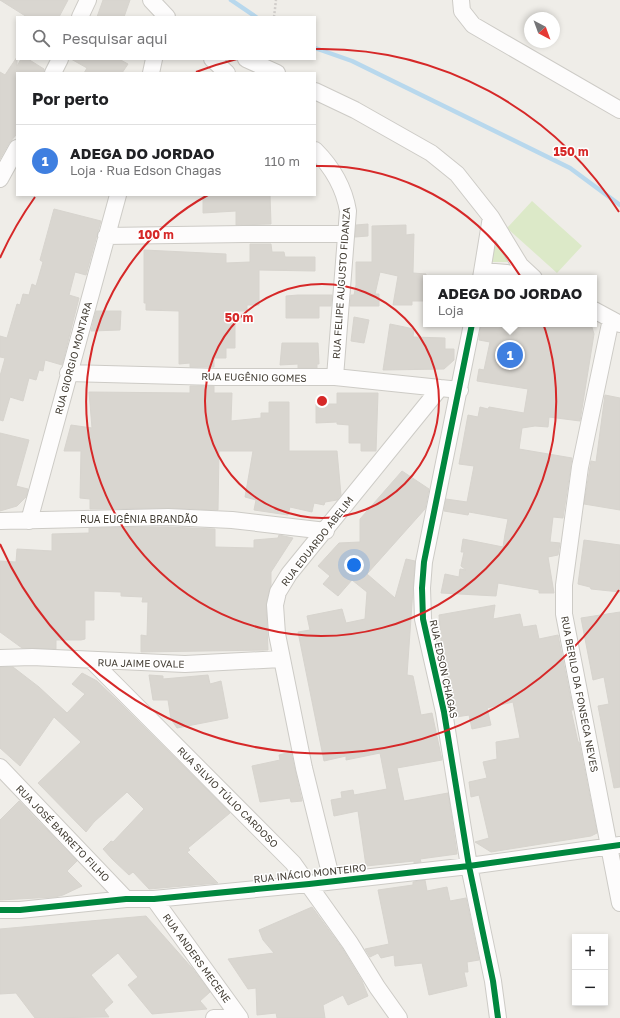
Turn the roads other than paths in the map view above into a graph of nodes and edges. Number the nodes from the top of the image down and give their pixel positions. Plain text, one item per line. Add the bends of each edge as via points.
1 (88, 0) edge
2 (151, 0) edge
3 (461, 0) edge
4 (80, 16) edge
5 (166, 16) edge
6 (60, 60) edge
7 (154, 60) edge
8 (213, 60) edge
9 (248, 60) edge
10 (54, 72) edge
11 (151, 72) edge
12 (227, 72) edge
13 (275, 72) edge
14 (316, 91) edge
15 (620, 110) edge
16 (16, 150) edge
17 (316, 151) edge
18 (0, 179) edge
19 (118, 196) edge
20 (491, 217) junction
21 (345, 234) junction
22 (106, 236) junction
23 (482, 274) edge
24 (515, 275) edge
25 (531, 275) edge
26 (597, 312) edge
27 (616, 321) edge
28 (471, 327) edge
29 (68, 373) junction
30 (335, 378) junction
31 (440, 388) junction
32 (460, 390) junction
33 (29, 520) junction
34 (0, 522) edge
35 (326, 531) junction
36 (0, 658) edge
37 (281, 659) junction
38 (92, 662) junction
39 (0, 767) edge
40 (615, 846) edge
41 (469, 866) junction
42 (332, 881) junction
43 (309, 884) junction
44 (126, 899) junction
45 (154, 899) junction
46 (620, 904) edge
47 (0, 910) edge
48 (239, 1017) edge
49 (214, 1018) edge
50 (399, 1018) edge
51 (498, 1018) edge

1 - 4 street
2 - 5 street
3 - 15 street via 462,11 473,25
6 - 10 street
7 - 11 street
8 - 12 street
9 - 13 street
14 - 20 street via 355,110 431,153 457,174
16 - 18 street
17 - 21 street, RUA FELIPE AUGUSTO FIDANZA via 346,194 348,211
19 - 22 street, RUA GIORGIO MONTARA
20 - 23 street
20 - 25 street via 520,265
21 - 22 street
21 - 30 street, RUA FELIPE AUGUSTO FIDANZA
22 - 29 street, RUA GIORGIO MONTARA
23 - 24 street
26 - 27 street
27 - 40 street, RUA BERILO DA FONSECA NEVES via 580,467 564,585 564,614
28 - 32 street, RUA EDSON CHAGAS
29 - 30 street, RUA EUGÊNIO GOMES
29 - 33 street, RUA GIORGIO MONTARA
30 - 31 street, RUA EUGÊNIO GOMES
31 - 32 street
31 - 35 street, RUA EDUARDO ABELIM
32 - 41 street, RUA EDSON CHAGAS via 424,562 422,588 423,619 444,712
33 - 34 street, RUA EUGÊNIA BRANDÃO
33 - 35 street, RUA EUGÊNIA BRANDÃO via 168,517 232,520
35 - 37 street, RUA EDUARDO ABELIM via 289,574 278,592 275,605 276,634
36 - 38 street, RUA JAIME OVALE
37 - 38 street, RUA JAIME OVALE via 185,664
37 - 42 street, RUA EDUARDO ABELIM
38 - 43 street, RUA SILVIO TÚLIO CARDOSO via 280,849
39 - 44 street, RUA JOSÉ BARRETO FILHO
40 - 41 street, RUA INÁCIO MONTEIRO
40 - 46 street, RUA BERILO DA FONSECA NEVES
41 - 42 street, RUA INÁCIO MONTEIRO
41 - 51 street, RUA EDSON CHAGAS via 493,981
42 - 43 street, RUA INÁCIO MONTEIRO
43 - 45 street, RUA INÁCIO MONTEIRO
43 - 50 street, RUA SILVIO TÚLIO CARDOSO
44 - 45 street, RUA INÁCIO MONTEIRO
44 - 47 street, RUA INÁCIO MONTEIRO
45 - 48 street, RUA ANDERS MECENE
48 - 49 street

